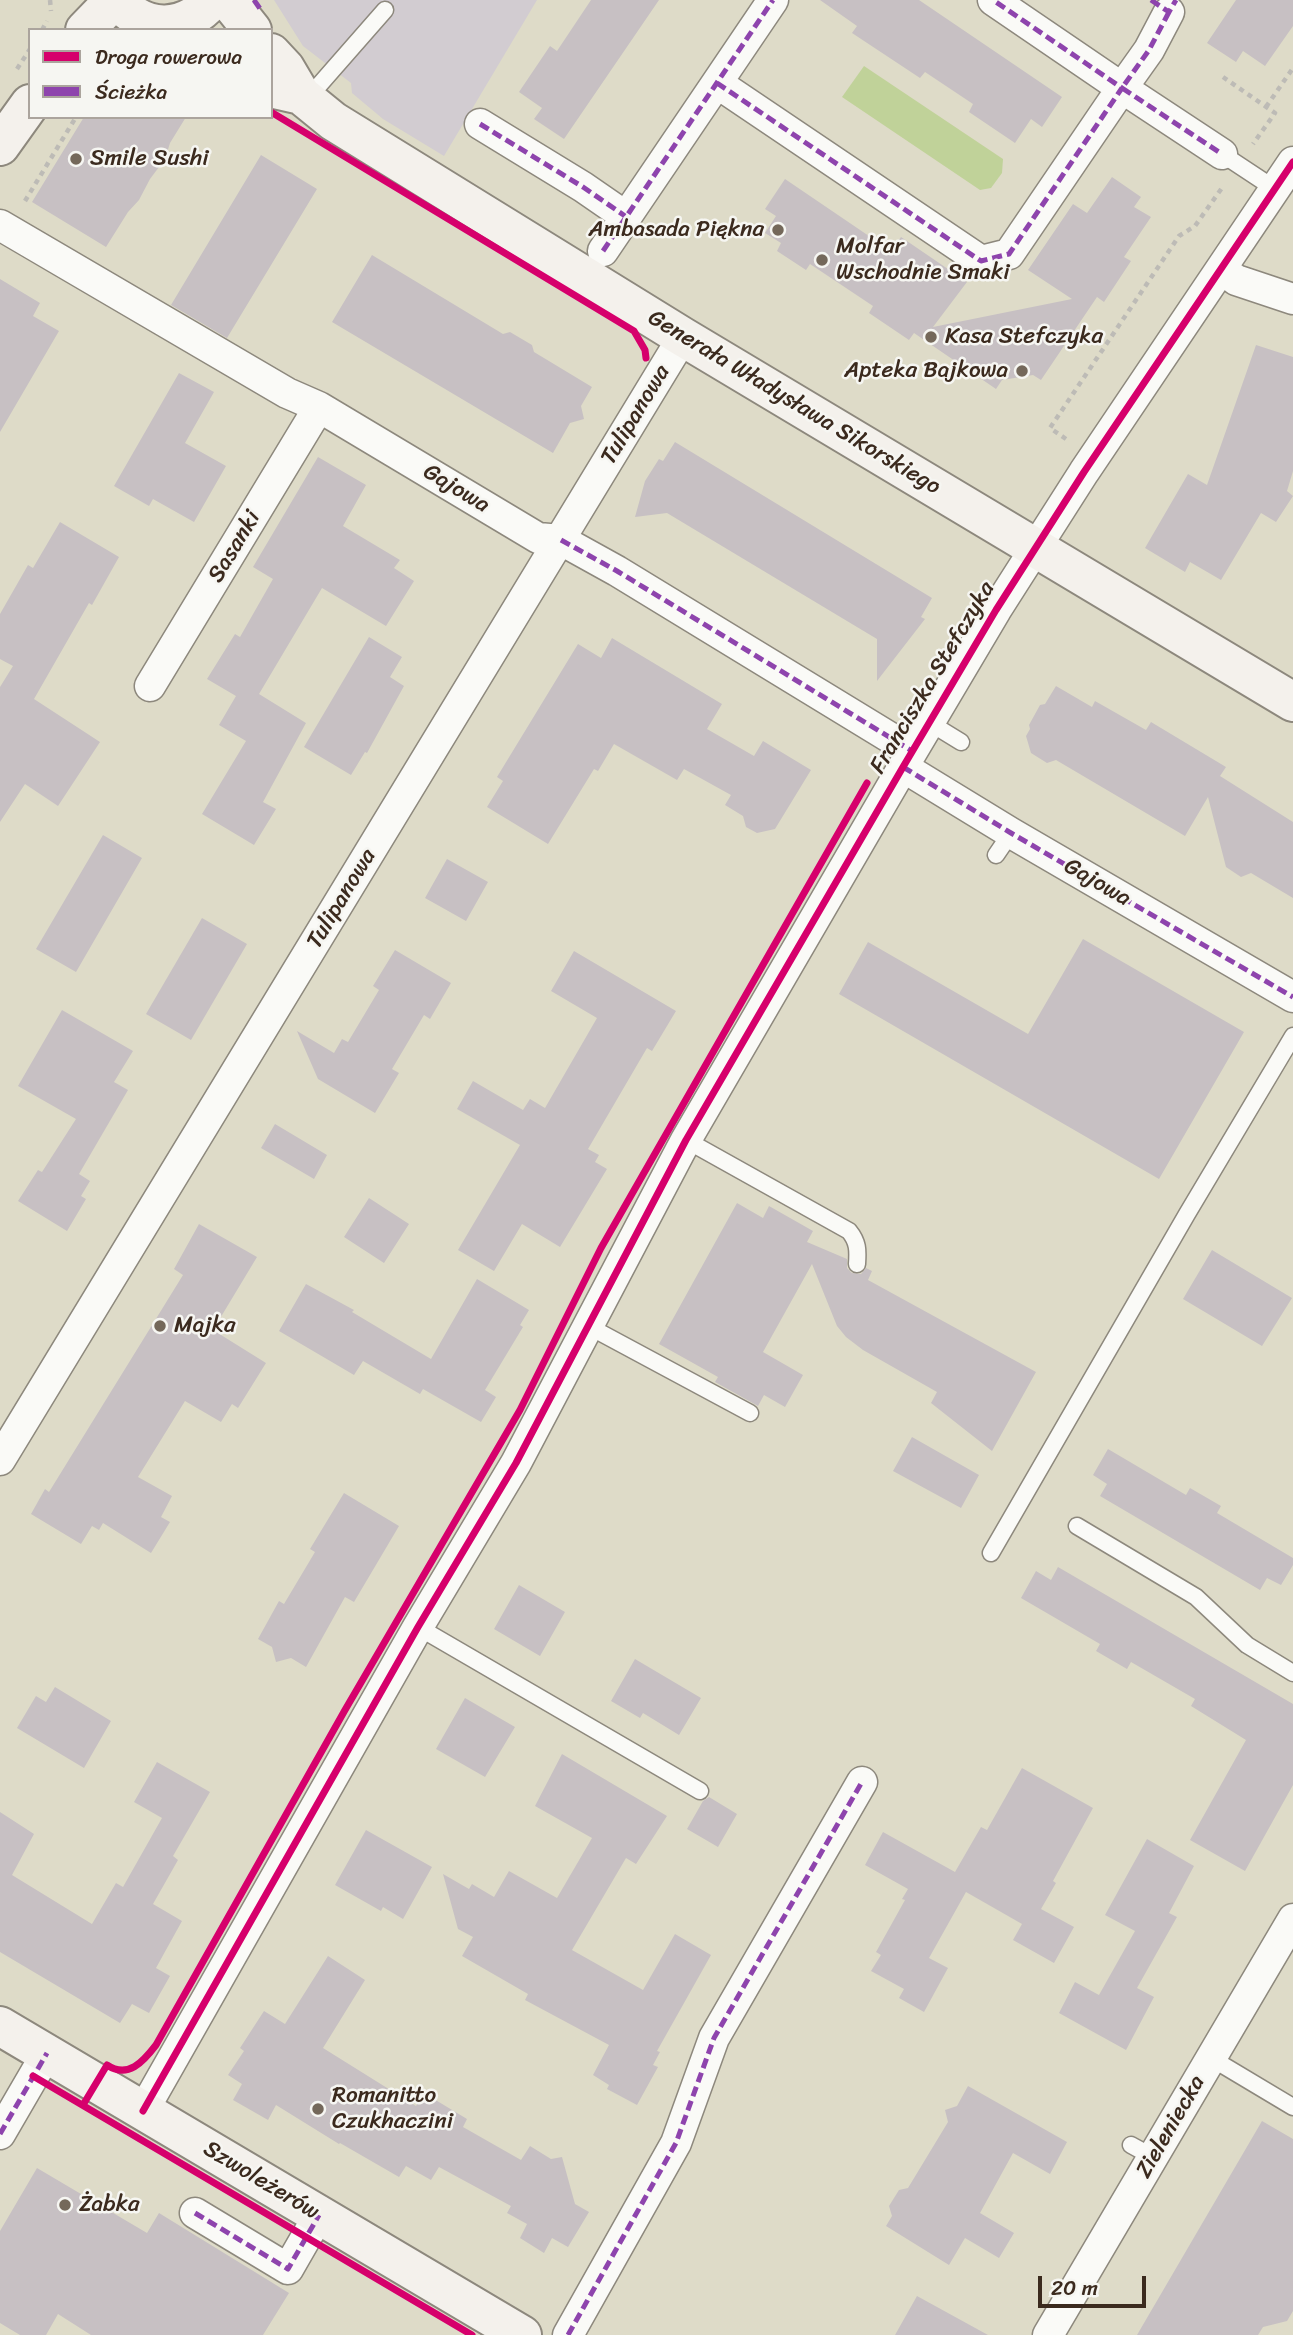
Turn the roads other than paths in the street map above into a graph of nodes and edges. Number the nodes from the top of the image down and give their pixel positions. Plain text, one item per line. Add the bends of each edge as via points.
1 (116, 0) edge
2 (212, 0) edge
3 (228, 0) edge
4 (773, 0) edge
5 (993, 0) edge
6 (1166, 4) edge
7 (385, 10) dead end
8 (189, 26) edge
9 (87, 28) edge
10 (249, 28) edge
11 (273, 55) edge
12 (716, 83) junction
13 (1122, 88) junction
14 (293, 93) edge
15 (28, 107) edge
16 (480, 124) dead end
17 (0, 146) edge
18 (1230, 159) joint
19 (1293, 162) edge
20 (1275, 189) junction
21 (11, 215) edge
22 (625, 216) junction
23 (594, 265) junction
24 (1222, 269) junction
25 (1293, 299) edge
26 (683, 337) junction
27 (319, 407) junction
28 (561, 540) junction
29 (1036, 549) junction
30 (150, 686) dead end
31 (1293, 702) edge
32 (930, 723) junction
33 (961, 742) dead end
34 (907, 759) junction
35 (1293, 997) edge
36 (1293, 1036) edge
37 (686, 1140) junction
38 (857, 1264) dead end
39 (588, 1326) junction
40 (750, 1413) dead end
41 (0, 1460) edge
42 (1077, 1526) dead end
43 (991, 1553) dead end
44 (418, 1627) junction
45 (1293, 1672) edge
46 (862, 1782) dead end
47 (700, 1791) dead end
48 (1293, 1919) edge
49 (0, 2026) edge
50 (47, 2053) junction
51 (1211, 2058) junction
52 (1293, 2107) edge
53 (143, 2111) junction
54 (0, 2134) edge
55 (195, 2213) dead end
56 (319, 2215) junction
57 (516, 2333) edge
58 (568, 2335) edge
59 (1048, 2335) edge

1 - 8 street via 144,21
1 - 9 street
2 - 8 street
3 - 10 street
4 - 12 street
5 - 13 street
6 - 13 street via 1149,51
7 - 14 lane
11 - 14 street, Generała Władysława Sikorskiego via 285,68
12 - 13 street via 981,261 1009,254
12 - 22 street
13 - 18 street
14 - 23 street, Generała Władysława Sikorskiego via 333,121
15 - 17 street
16 - 22 street
18 - 20 lane
19 - 20 street, Franciszka Stefczyka
20 - 24 street, Franciszka Stefczyka
21 - 27 street, Gajowa via 125,299
22 - 23 street
23 - 26 street, Generała Władysława Sikorskiego
24 - 25 street via 1243,283
24 - 29 street, Franciszka Stefczyka
26 - 28 street, Tulipanowa
26 - 29 street, Generała Władysława Sikorskiego
27 - 28 street, Gajowa via 538,538
27 - 30 street, Sasanki
28 - 34 street, Gajowa via 617,571
28 - 41 street, Tulipanowa
29 - 31 street, Generała Władysława Sikorskiego
29 - 32 street, Franciszka Stefczyka
32 - 33 lane
32 - 34 street, Franciszka Stefczyka
34 - 35 street, Gajowa via 1003,844
34 - 37 street, Franciszka Stefczyka
36 - 43 lane
37 - 38 lane via 849,1231 858,1250
37 - 39 street, Franciszka Stefczyka
39 - 40 lane
39 - 44 street, Franciszka Stefczyka via 516,1463
42 - 45 lane via 1196,1597 1247,1645
44 - 47 lane
44 - 53 street, Franciszka Stefczyka
46 - 58 street via 715,2038 676,2143
48 - 51 street, Zieleniecka
49 - 50 street, Szwoleżerów
50 - 53 street, Szwoleżerów
50 - 54 street via 14,2091
51 - 52 lane
51 - 59 street, Zieleniecka via 1142,2151
53 - 56 street, Szwoleżerów
55 - 56 street via 288,2269
56 - 57 street, Szwoleżerów

